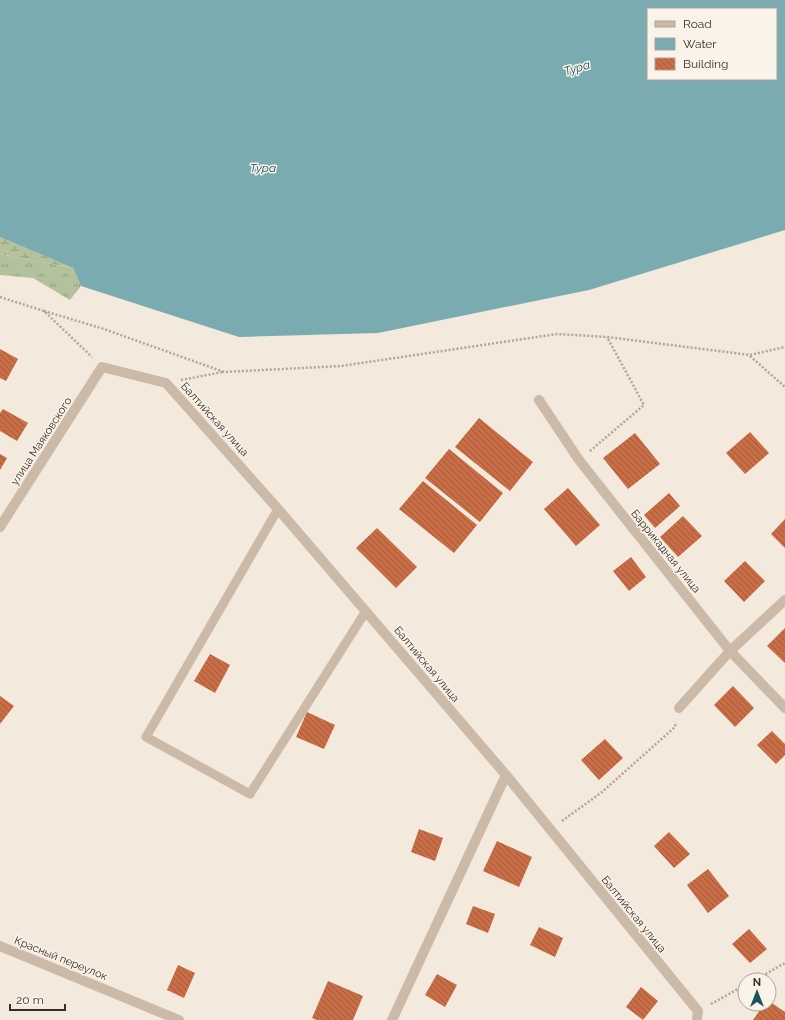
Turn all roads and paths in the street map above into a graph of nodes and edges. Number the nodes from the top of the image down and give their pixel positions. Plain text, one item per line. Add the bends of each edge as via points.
1 (0, 297) edge
2 (44, 311) junction
3 (607, 337) junction
4 (785, 347) edge
5 (750, 355) junction
6 (102, 367) junction
7 (224, 372) junction
8 (166, 383) junction
9 (785, 387) edge
10 (539, 400) dead end
11 (579, 460) junction
12 (278, 509) junction
13 (0, 527) edge
14 (785, 600) edge
15 (366, 611) junction
16 (730, 651) junction
17 (679, 708) joint
18 (785, 708) edge
19 (506, 775) junction
20 (550, 829) junction
21 (0, 946) edge
22 (785, 963) edge
23 (769, 972) edge
24 (737, 990) edge
25 (698, 1016) edge
26 (179, 1020) edge
27 (392, 1020) edge

1 - 2 path
2 - 6 path
2 - 7 path via 104,329
3 - 5 path
3 - 7 path via 557,334 341,366
3 - 11 path via 644,405
4 - 5 path
5 - 9 path
6 - 8 street, Балтийская улица
6 - 13 street, улица Маяковского
7 - 8 path
8 - 12 street, Балтийская улица
10 - 11 street, Баррикадная улица
11 - 16 street, Баррикадная улица
12 - 15 street, Балтийская улица
12 - 15 lane via 146,737 250,794
14 - 16 street
15 - 19 street, Балтийская улица
16 - 17 street
16 - 18 street, Баррикадная улица
17 - 20 path via 675,727 602,792
19 - 20 street, Балтийская улица
19 - 27 street
20 - 25 street, Балтийская улица
21 - 26 street, Красный переулок
22 - 23 path
24 - 25 path

